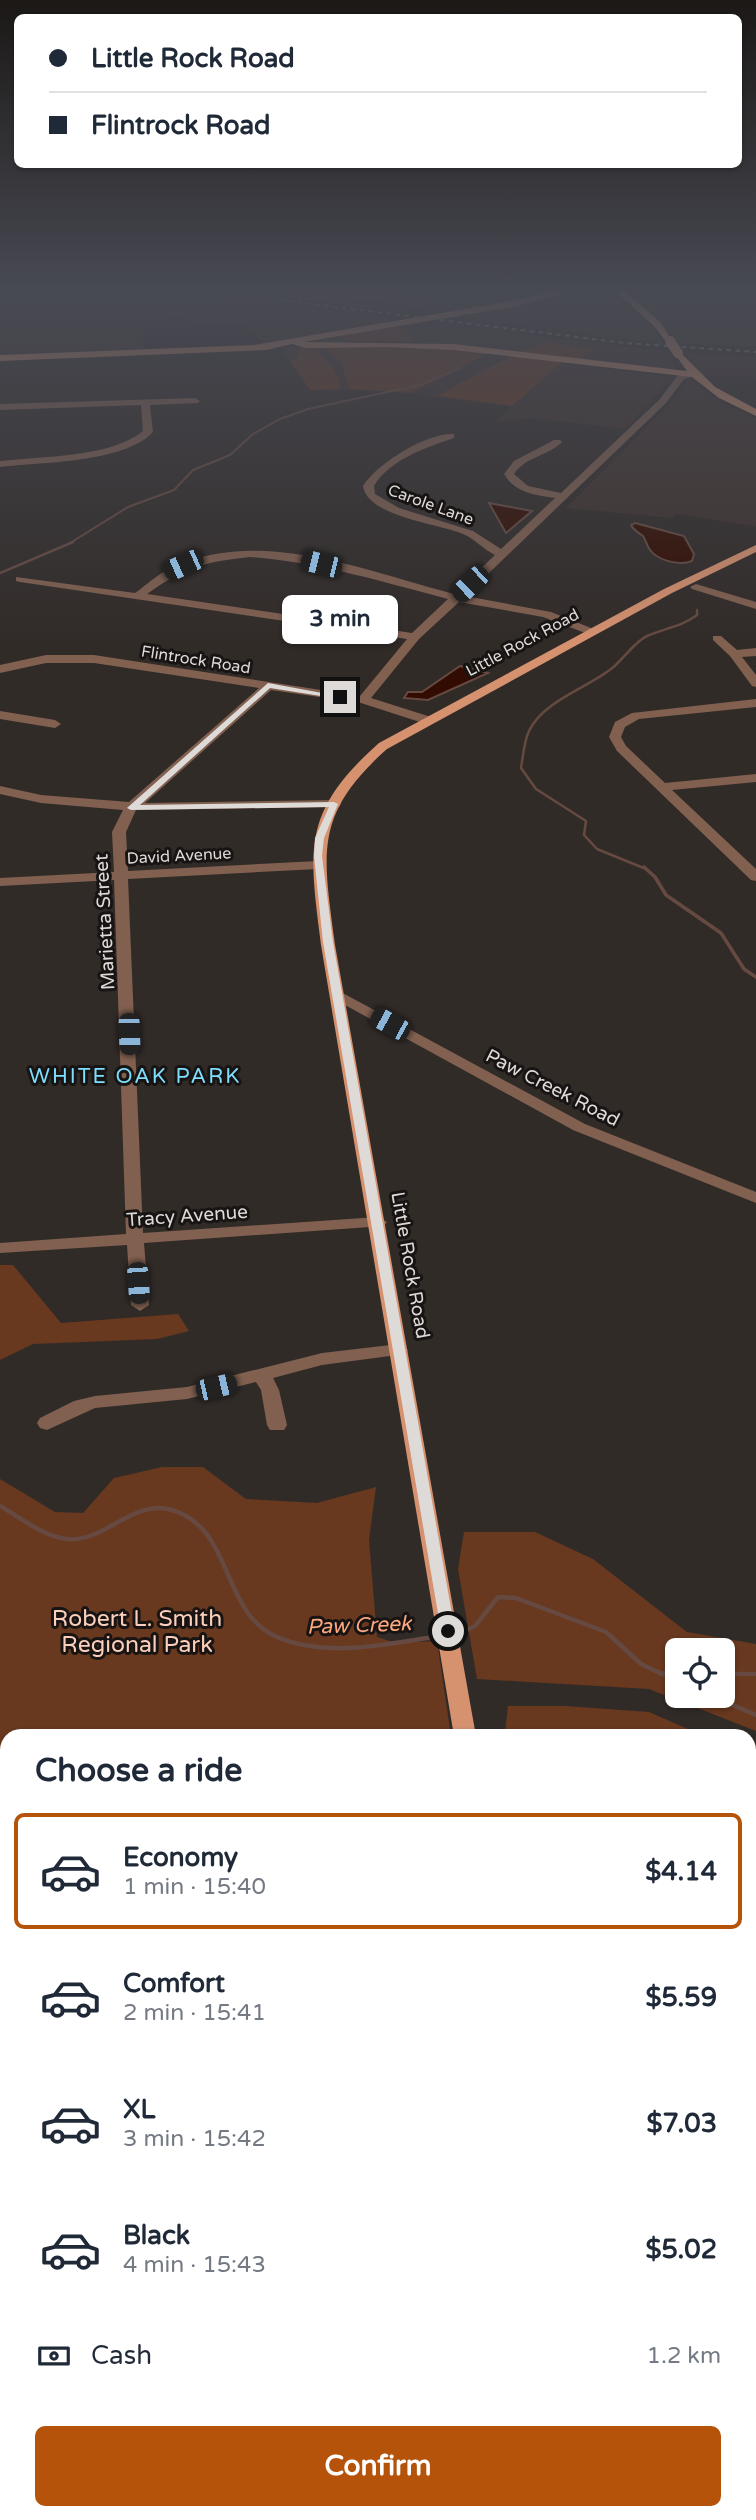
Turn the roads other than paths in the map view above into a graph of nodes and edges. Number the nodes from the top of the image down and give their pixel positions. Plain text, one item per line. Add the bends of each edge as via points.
1 (145, 408) edge
2 (656, 408) edge
3 (451, 436) dead end
4 (557, 442) dead end
5 (0, 464) edge
6 (563, 496) junction
7 (756, 548) edge
8 (502, 554) junction
9 (756, 557) edge
10 (20, 579) dead end
11 (696, 587) junction
12 (139, 595) junction
13 (456, 598) junction
14 (756, 606) edge
15 (592, 632) junction
16 (415, 637) junction
17 (717, 638) dead end
18 (756, 652) edge
19 (734, 654) junction
20 (3, 665) edge
21 (756, 683) edge
22 (268, 686) junction
23 (363, 700) junction
24 (756, 703) edge
25 (0, 715) edge
26 (427, 720) junction
27 (55, 724) dead end
28 (756, 778) edge
29 (662, 787) junction
30 (0, 790) edge
31 (334, 804) junction
32 (131, 808) junction
33 (318, 865) junction
34 (121, 875) junction
35 (756, 877) edge
36 (0, 882) edge
37 (339, 996) junction
38 (756, 1198) edge
39 (378, 1222) junction
40 (135, 1240) junction
41 (0, 1248) edge
42 (139, 1305) dead end
43 (399, 1350) junction
44 (262, 1375) junction
45 (47, 1423) dead end
46 (277, 1425) dead end
47 (464, 1729) edge

1 - 5 street via 148,432 134,443
2 - 6 street
3 - 8 street, Carole Lane via 396,460 372,480 369,493 384,505 462,530
4 - 6 street via 518,463 509,474 514,484
6 - 8 street
7 - 15 main road, Little Rock Road
8 - 13 street
9 - 11 main road, Little Rock Road
10 - 12 street
11 - 14 street
11 - 31 main road, Little Rock Road via 412,740 375,765
12 - 13 street via 165,573 183,565 256,554 297,559
12 - 16 street
13 - 15 street via 545,614
13 - 16 street
15 - 26 main road, Little Rock Road
16 - 23 street
17 - 19 street
18 - 19 street
19 - 21 street
20 - 22 street, Flintrock Road via 83,658
22 - 23 street, Flintrock Road
22 - 32 street, Marietta Street
23 - 26 street, Flintrock Road
24 - 29 street via 650,712 619,725 617,743
25 - 27 street
26 - 31 main road, Little Rock Road via 360,765 342,785
28 - 29 street
29 - 35 street
30 - 32 street via 59,802
31 - 32 street
31 - 33 main road, Little Rock Road via 319,838
32 - 34 street, Marietta Street via 119,832
33 - 34 street, David Avenue
33 - 37 main road, Little Rock Road
34 - 36 street, David Avenue
34 - 40 street, Marietta Street
37 - 38 street, Paw Creek Road via 579,1128
37 - 39 main road, Little Rock Road
39 - 40 street, Tracy Avenue
39 - 43 main road, Little Rock Road
40 - 41 street, Tracy Avenue
40 - 42 street, Marietta Street
43 - 44 street via 322,1359
43 - 47 main road, Little Rock Road
44 - 45 street via 187,1393 95,1402
44 - 46 street

